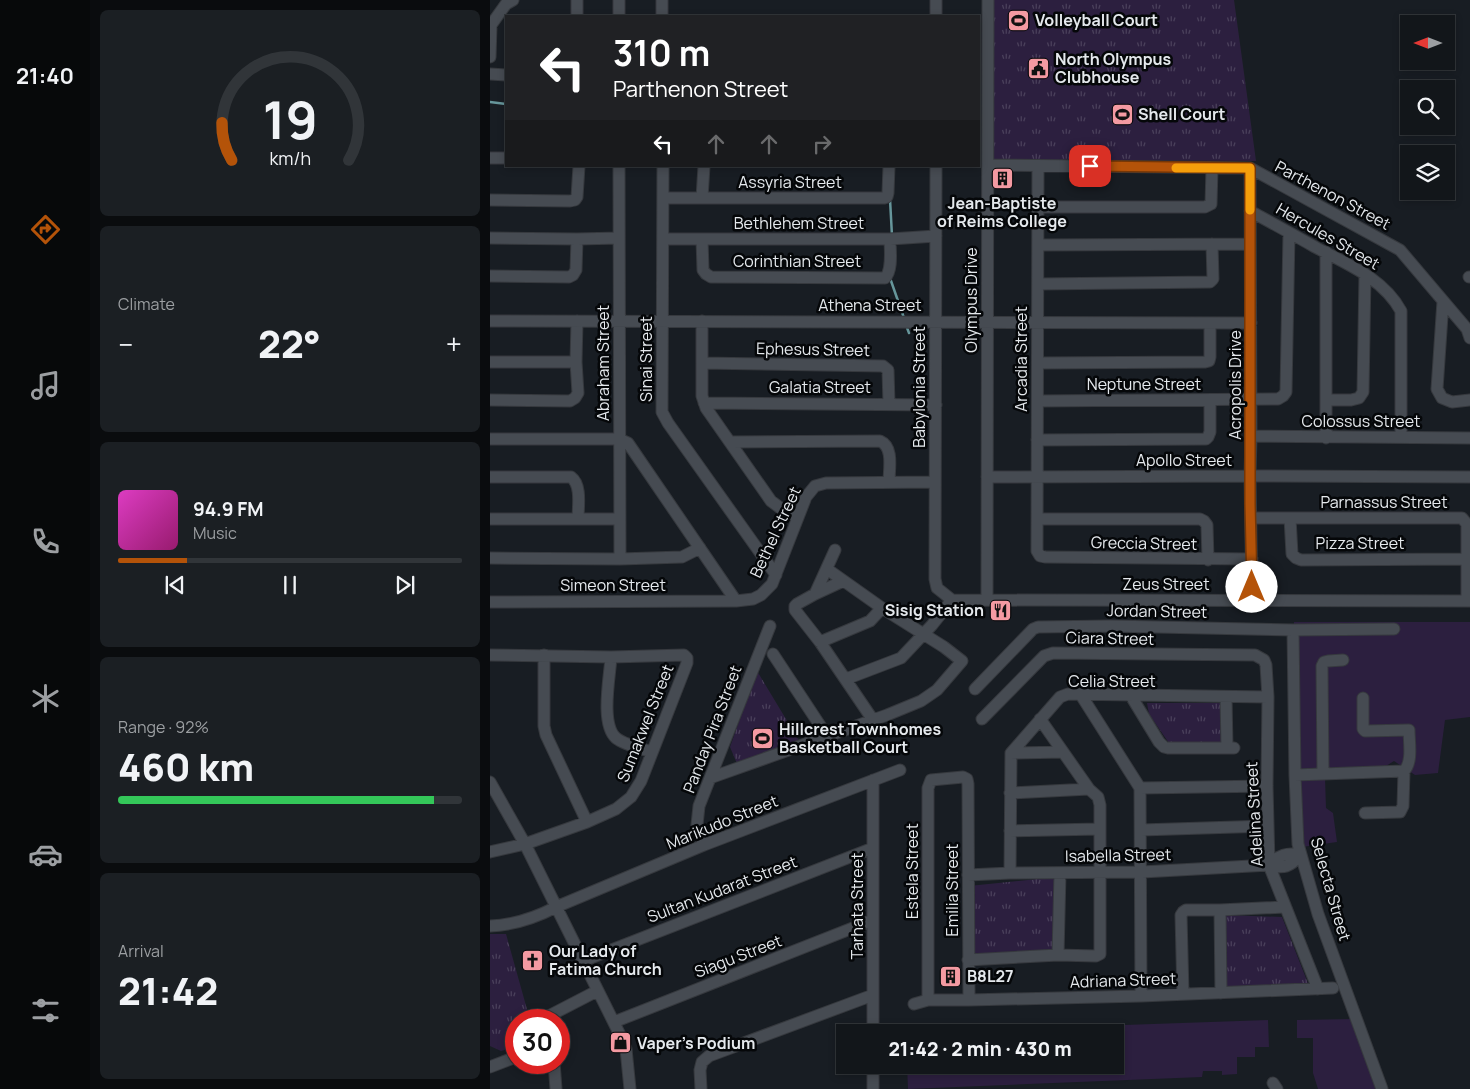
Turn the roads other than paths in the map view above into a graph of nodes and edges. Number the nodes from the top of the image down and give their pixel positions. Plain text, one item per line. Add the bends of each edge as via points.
1 (513, 0) edge
2 (578, 0) edge
3 (619, 0) edge
4 (662, 0) edge
5 (936, 0) edge
6 (988, 0) edge
7 (577, 15) edge
8 (619, 15) edge
9 (662, 15) edge
10 (936, 15) edge
11 (490, 57) edge
12 (490, 74) edge
13 (505, 75) edge
14 (490, 158) edge
15 (505, 158) edge
16 (988, 165) junction
17 (1038, 166) junction
18 (578, 167) edge
19 (619, 167) edge
20 (662, 167) edge
21 (704, 167) edge
22 (889, 167) edge
23 (936, 167) edge
24 (1212, 168) junction
25 (1250, 168) junction
26 (663, 198) junction
27 (702, 198) junction
28 (490, 200) edge
29 (1038, 207) junction
30 (1250, 211) junction
31 (1289, 233) junction
32 (936, 236) junction
33 (490, 238) edge
34 (619, 238) junction
35 (577, 239) junction
36 (663, 239) junction
37 (702, 239) junction
38 (890, 239) junction
39 (1212, 244) junction
40 (1250, 244) junction
41 (1038, 245) junction
42 (1326, 252) junction
43 (1365, 274) junction
44 (490, 276) edge
45 (1038, 284) junction
46 (1443, 301) junction
47 (490, 321) edge
48 (577, 322) junction
49 (619, 322) junction
50 (663, 322) junction
51 (702, 322) junction
52 (936, 322) junction
53 (988, 322) junction
54 (1038, 322) junction
55 (1210, 323) junction
56 (1251, 323) junction
57 (1470, 338) edge
58 (490, 362) edge
59 (576, 362) junction
60 (702, 363) junction
61 (1038, 363) junction
62 (1251, 399) junction
63 (490, 400) edge
64 (1210, 400) junction
65 (1327, 400) junction
66 (1470, 400) edge
67 (1038, 401) junction
68 (704, 403) junction
69 (889, 404) junction
70 (936, 405) junction
71 (1251, 436) junction
72 (1401, 437) junction
73 (1326, 438) junction
74 (1470, 438) edge
75 (490, 439) edge
76 (619, 439) junction
77 (1038, 440) junction
78 (730, 442) junction
79 (1250, 476) junction
80 (490, 477) edge
81 (1038, 477) junction
82 (1470, 477) edge
83 (987, 478) junction
84 (889, 482) junction
85 (935, 482) junction
86 (798, 517) junction
87 (1250, 518) junction
88 (1290, 518) junction
89 (490, 519) edge
90 (578, 519) junction
91 (619, 519) junction
92 (1038, 519) junction
93 (700, 548) junction
94 (835, 550) dead end
95 (1037, 552) joint
96 (490, 558) edge
97 (620, 559) junction
98 (1252, 559) junction
99 (1467, 559) junction
100 (1208, 560) junction
101 (827, 569) junction
102 (776, 575) junction
103 (843, 581) junction
104 (815, 594) junction
105 (952, 600) junction
106 (987, 600) junction
107 (736, 601) junction
108 (1252, 601) junction
109 (1468, 601) edge
110 (490, 602) edge
111 (882, 608) junction
112 (770, 626) dead end
113 (1394, 629) dead end
114 (1293, 630) junction
115 (924, 634) junction
116 (820, 642) junction
117 (773, 654) dead end
118 (490, 655) edge
119 (544, 655) junction
120 (611, 657) junction
121 (1264, 660) joint
122 (1343, 660) dead end
123 (846, 679) junction
124 (975, 689) dead end
125 (1081, 695) junction
126 (1131, 696) junction
127 (1226, 697) junction
128 (1268, 697) junction
129 (1363, 698) dead end
130 (982, 719) dead end
131 (1040, 719) junction
132 (873, 720) junction
133 (827, 736) junction
134 (652, 752) junction
135 (1011, 752) junction
136 (1063, 752) junction
137 (900, 770) dead end
138 (1404, 771) junction
139 (1323, 774) junction
140 (1295, 775) junction
141 (710, 778) junction
142 (967, 779) joint
143 (873, 780) junction
144 (490, 782) edge
145 (1266, 786) junction
146 (1140, 788) junction
147 (1089, 790) junction
148 (1010, 793) junction
149 (1365, 813) dead end
150 (587, 822) junction
151 (1267, 826) junction
152 (1099, 829) junction
153 (1141, 830) junction
154 (1010, 831) junction
155 (525, 844) junction
156 (704, 845) junction
157 (873, 848) junction
158 (490, 852) edge
159 (1300, 855) junction
160 (1269, 865) junction
161 (1100, 872) junction
162 (1142, 872) junction
163 (1010, 873) junction
164 (1060, 873) junction
165 (968, 875) junction
166 (556, 907) junction
167 (1285, 907) junction
168 (1220, 910) junction
169 (873, 920) junction
170 (490, 926) edge
171 (1058, 955) junction
172 (968, 960) junction
173 (583, 961) junction
174 (1333, 988) dead end
175 (1318, 989) junction
176 (597, 991) junction
177 (1221, 993) junction
178 (1183, 994) junction
179 (873, 995) junction
180 (1141, 996) junction
181 (928, 1000) junction
182 (969, 1000) junction
183 (914, 1004) dead end
184 (562, 1009) edge
185 (614, 1022) junction
186 (873, 1024) edge
187 (505, 1061) edge
188 (490, 1067) edge
189 (555, 1074) edge
190 (873, 1074) edge
191 (556, 1089) edge
192 (630, 1089) edge
193 (701, 1089) edge
194 (874, 1089) edge
195 (1382, 1089) edge

1 - 11 street via 506,4 491,25
2 - 7 street
3 - 8 street
4 - 9 street
5 - 10 street
6 - 16 street, Olympus Drive
12 - 13 street
14 - 15 street
16 - 17 street, Parthenon Street
16 - 53 street, Olympus Drive
17 - 24 street, Parthenon Street
17 - 29 street, Arcadia Street
18 - 28 street via 575,200
19 - 34 street, Abraham Street
20 - 26 street, Sinai Street
21 - 27 street
22 - 27 street, Assyria Street via 888,193 884,198
23 - 32 street, Babylonia Street
24 - 25 street, Parthenon Street
24 - 29 street via 1211,204 1205,207
25 - 30 street, Acropolis Drive
25 - 46 street, Parthenon Street via 1400,250
26 - 27 street, Assyria Street
26 - 36 street, Sinai Street
29 - 41 street, Arcadia Street
30 - 31 street, Hercules Street
30 - 40 street, Acropolis Drive
31 - 42 street, Hercules Street
31 - 62 street, Neptune Street via 1286,392 1278,399
32 - 38 street, Bethlehem Street
32 - 52 street, Babylonia Street
33 - 35 street
34 - 35 street
34 - 49 street, Abraham Street
35 - 44 street via 574,275
36 - 37 street, Bethlehem Street
36 - 50 street, Sinai Street
37 - 38 street, Bethlehem Street
37 - 38 street, Corinthian Street via 703,270 711,277 884,278 889,269
39 - 40 street
39 - 41 street
39 - 45 street via 1213,279 1210,282
40 - 56 street, Acropolis Drive
41 - 45 street, Arcadia Street
42 - 43 street, Hercules Street
42 - 65 street
43 - 65 street via 1363,392 1359,398 1351,400
43 - 72 street, Hercules Street via 1386,290 1401,311
45 - 54 street, Arcadia Street
46 - 57 street, Parthenon Street
46 - 66 street via 1437,389 1442,398 1452,402
47 - 48 street, Athena Street
48 - 49 street, Athena Street
48 - 59 street
49 - 50 street, Athena Street
49 - 76 street, Abraham Street
50 - 51 street, Athena Street
50 - 102 street, Sinai Street via 664,418
51 - 52 street, Athena Street
51 - 60 street
52 - 53 street, Athena Street
52 - 70 street, Babylonia Street
53 - 54 street, Athena Street
53 - 83 street, Olympus Drive
54 - 55 street, Athena Street
54 - 61 street, Arcadia Street
55 - 56 street, Athena Street
55 - 61 street via 1210,356 1205,362
56 - 62 street, Acropolis Drive
58 - 59 street
59 - 63 street via 578,393 573,400
60 - 68 street
60 - 69 street, Ephesus Street via 883,366 888,370
61 - 67 street, Arcadia Street
62 - 64 street, Neptune Street
62 - 71 street, Acropolis Drive
64 - 67 street, Neptune Street
64 - 77 street via 1210,432 1206,438
65 - 73 street
67 - 77 street, Arcadia Street
68 - 69 street, Galatia Street
68 - 78 street
69 - 70 street, Galatia Street
70 - 85 street, Babylonia Street
71 - 73 street, Colossus Street
71 - 79 street, Acropolis Drive
72 - 73 street, Colossus Street
72 - 74 street, Colossus Street
75 - 76 street
76 - 91 street, Abraham Street
76 - 93 street via 628,442
77 - 81 street, Arcadia Street
78 - 84 street via 880,441 886,444 889,452
78 - 86 street via 771,501
79 - 81 street, Apollo Street
79 - 82 street, Apollo Street
79 - 87 street, Acropolis Drive
80 - 90 street via 571,477 578,487
81 - 83 street, Apollo Street
81 - 92 street, Arcadia Street
83 - 106 street, Olympus Drive
84 - 85 street, Bethel Street
84 - 86 street, Bethel Street via 820,484 810,491
85 - 105 street, Babylonia Street via 935,583 940,592
86 - 102 street, Bethel Street
87 - 88 street, Parnassus Street
87 - 98 street, Acropolis Drive
88 - 99 street, Pizza Street via 1292,554 1300,560
88 - 99 street, Parnassus Street via 1462,518 1467,524
89 - 90 street
90 - 91 street
91 - 97 street, Abraham Street
92 - 95 street, Arcadia Street
92 - 100 street via 1200,519 1207,525
93 - 97 street via 682,557
93 - 107 street
94 - 101 street
95 - 100 street, Greccia Street via 1045,558
96 - 97 street
98 - 100 street, Greccia Street
98 - 108 street, Acropolis Drive
99 - 109 street, Parnassus Street
101 - 103 street
101 - 104 street
102 - 107 street, Bethel Street via 761,595
103 - 104 street
103 - 111 street
104 - 116 street via 797,604 795,610
105 - 106 street, Zeus Street
105 - 115 street
106 - 108 street, Zeus Street
107 - 110 street, Simeon Street
108 - 109 street, Zeus Street
111 - 115 street
111 - 116 street via 870,621
112 - 141 street, Panday Pira Street
113 - 114 street, Jordan Street
114 - 124 street, Jordan Street via 1038,627
114 - 140 street, Selecta Street
115 - 123 street via 901,658
115 - 132 street via 962,661 928,697
116 - 123 street
117 - 133 street
118 - 119 street
119 - 120 street
119 - 150 street via 546,735
120 - 134 street via 609,727 618,740
120 - 134 street, Sumakwel Street via 684,655 687,658
121 - 128 street, Adelina Street
121 - 130 street, Ciara Street via 1255,655 1053,653 1044,656
122 - 139 street via 1324,662 1322,666
123 - 132 street
125 - 126 street, Celia Street
125 - 131 street, Celia Street via 1060,697
125 - 146 street
126 - 127 street, Celia Street
126 - 127 street via 1159,742 1168,748 1230,748
127 - 128 street, Celia Street
128 - 145 street, Adelina Street
129 - 138 street via 1365,731 1409,730 1409,764
131 - 135 street, Celia Street
131 - 136 street
132 - 133 street
133 - 141 street
134 - 150 street, Sumakwel Street via 631,798
135 - 136 street
135 - 148 street
136 - 147 street
137 - 143 street, Marikudo Street
138 - 139 street
138 - 149 street via 1404,806 1400,812
139 - 140 street
140 - 159 street, Selecta Street
141 - 156 street, Panday Pira Street via 697,817
142 - 165 street, Emilia Street
142 - 181 street, Estela Street via 963,776 931,780 928,788
143 - 156 street, Marikudo Street
143 - 157 street, Tarhata Street
144 - 155 street
145 - 146 street
145 - 151 street, Adelina Street
146 - 153 street
147 - 148 street
147 - 152 street via 1098,798 1100,805
148 - 154 street
150 - 155 street, Sumakwel Street
151 - 153 street
151 - 160 street, Adelina Street
152 - 154 street
152 - 161 street
153 - 162 street
154 - 163 street
155 - 158 street, Sumakwel Street
155 - 166 street
156 - 166 street, Marikudo Street
157 - 169 street, Tarhata Street
157 - 173 street, Sultan Kudarat Street
159 - 160 street, Isabella Street via 1294,863 1281,868
159 - 195 street, Selecta Street via 1318,914
160 - 162 street, Isabella Street
160 - 167 street, Adelina Street
161 - 162 street, Isabella Street
161 - 164 street, Isabella Street
161 - 171 street via 1100,954
162 - 180 street
163 - 164 street, Isabella Street
163 - 165 street, Isabella Street
164 - 171 street
165 - 172 street, Emilia Street
166 - 170 street, Marikudo Street via 526,921
166 - 173 street
167 - 168 street
167 - 175 street, Adelina Street
168 - 177 street
168 - 178 street via 1186,910 1181,915
169 - 179 street, Tarhata Street
169 - 185 street, Siagu Street
171 - 172 street
172 - 182 street, Emilia Street
173 - 176 street
174 - 175 street, Adriana Street
175 - 177 street, Adriana Street
176 - 184 street
176 - 185 street
177 - 178 street, Adriana Street
178 - 180 street, Adriana Street
179 - 186 street, Tarhata Street
179 - 193 street via 709,1056 702,1062 700,1070
180 - 182 street, Adriana Street
181 - 182 street, Adriana Street
181 - 183 street, Adriana Street
185 - 192 street via 626,1050
187 - 188 street
189 - 191 street
190 - 194 street

